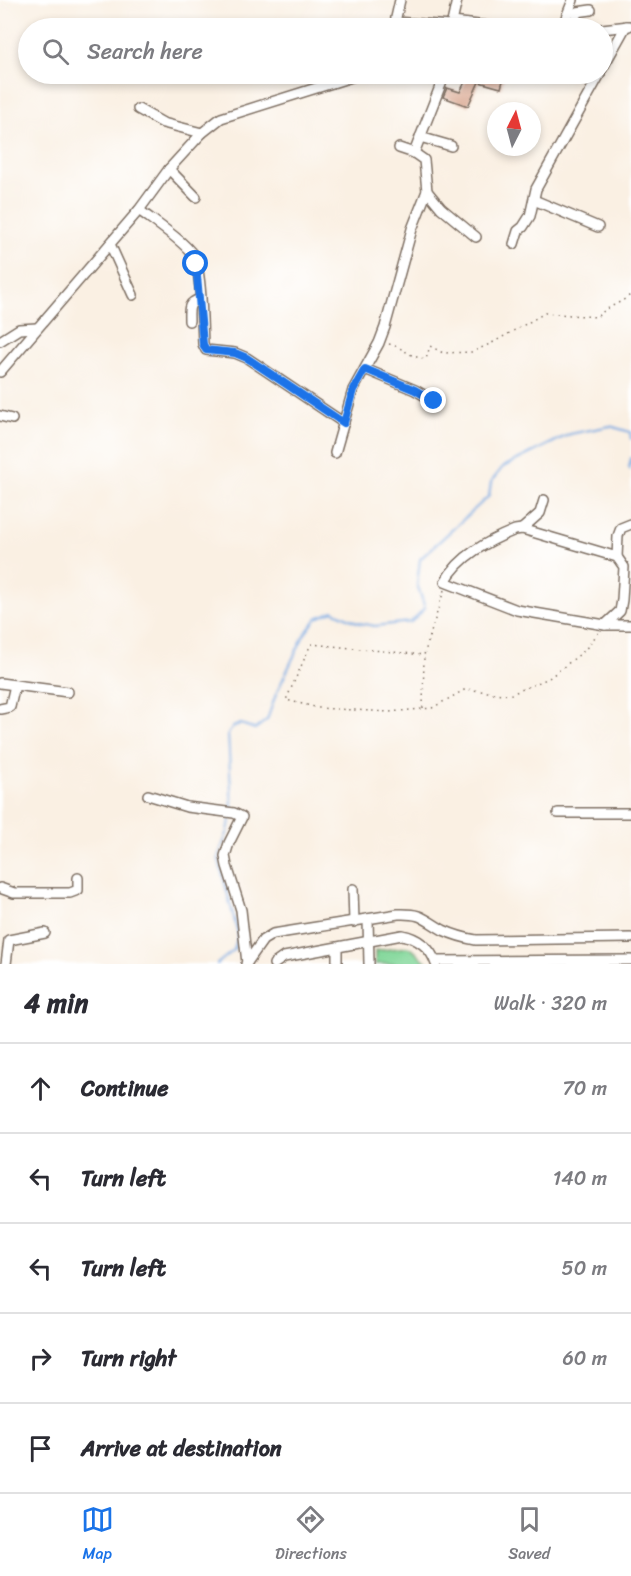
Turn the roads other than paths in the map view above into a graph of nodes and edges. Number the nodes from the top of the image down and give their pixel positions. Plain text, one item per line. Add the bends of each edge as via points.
1 (400, 0) edge
2 (457, 0) edge
3 (573, 0) edge
4 (591, 10) dead end
5 (396, 18) edge
6 (453, 18) edge
7 (566, 18) edge
8 (576, 18) edge
9 (629, 26) edge
10 (613, 28) edge
11 (613, 52) edge
12 (329, 84) edge
13 (441, 84) edge
14 (594, 84) edge
15 (138, 109) dead end
16 (202, 133) junction
17 (420, 137) junction
18 (451, 146) dead end
19 (399, 148) dead end
20 (414, 153) junction
21 (169, 169) junction
22 (427, 191) junction
23 (196, 197) dead end
24 (534, 200) junction
25 (139, 210) junction
26 (598, 227) dead end
27 (476, 237) dead end
28 (110, 244) junction
29 (514, 244) dead end
30 (133, 295) dead end
31 (200, 299) junction
32 (189, 321) dead end
33 (37, 328) junction
34 (0, 341) edge
35 (365, 369) junction
36 (0, 372) edge
37 (434, 401) dead end
38 (0, 416) edge
39 (12, 419) dead end
40 (344, 423) junction
41 (335, 453) dead end
42 (544, 500) dead end
43 (631, 524) edge
44 (522, 529) junction
45 (617, 557) junction
46 (605, 625) junction
47 (631, 625) edge
48 (0, 683) edge
49 (15, 685) junction
50 (68, 692) dead end
51 (0, 710) edge
52 (148, 795) dead end
53 (558, 813) dead end
54 (631, 813) edge
55 (78, 878) dead end
56 (0, 888) edge
57 (353, 889) dead end
58 (368, 920) junction
59 (354, 922) junction
60 (45, 933) dead end
61 (631, 938) edge
62 (368, 941) junction
63 (337, 948) junction
64 (308, 953) junction
65 (631, 960) edge
66 (436, 963) edge
67 (6, 964) edge
68 (246, 964) edge
69 (273, 964) edge
70 (307, 964) edge
71 (337, 964) edge
72 (369, 964) edge

1 - 5 street
2 - 6 street
3 - 7 street
4 - 8 street via 577,12
9 - 10 street
9 - 11 street
12 - 16 street via 221,118
13 - 17 street
14 - 24 street via 536,189
15 - 16 street via 163,123
16 - 21 street
17 - 18 street
17 - 20 street
19 - 20 street
20 - 22 street via 424,160
21 - 23 street
21 - 25 street
22 - 27 street
22 - 35 street via 412,229 385,327
24 - 26 street
24 - 29 street
25 - 28 street
25 - 31 street via 194,256
28 - 30 street
28 - 33 street
31 - 32 street via 189,306
31 - 40 street via 206,350 247,358
33 - 34 street via 19,329
33 - 36 street
35 - 37 street
35 - 40 street via 353,390
38 - 39 street
40 - 41 street
42 - 44 street via 540,513
43 - 45 street via 621,528
44 - 45 street
44 - 46 street via 464,558 445,582 516,610
45 - 46 street via 624,567 622,600 620,611
46 - 47 street
48 - 49 street
49 - 50 street
49 - 51 street via 10,707
52 - 68 street via 242,817 225,856 241,910
53 - 54 street
55 - 56 street via 78,890 70,893 14,893
57 - 59 street
58 - 59 street
58 - 61 street via 413,914 458,937 476,940
58 - 62 street
59 - 68 street via 273,934 263,940
60 - 67 street via 9,940
62 - 63 street
62 - 66 street via 402,935 416,938
62 - 72 street
63 - 64 street
63 - 71 street
64 - 69 street via 284,957
64 - 70 street
65 - 66 street

